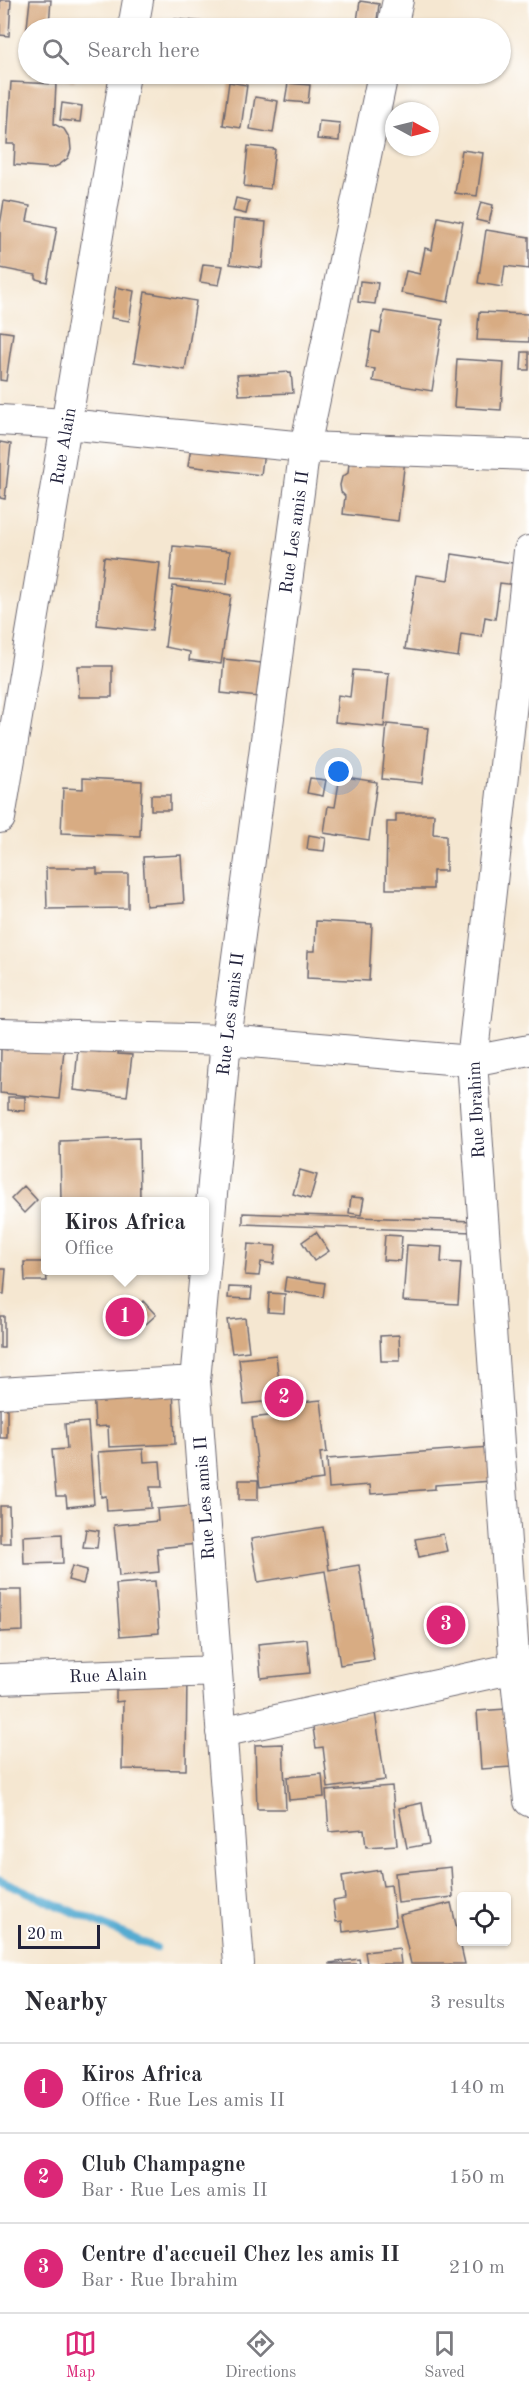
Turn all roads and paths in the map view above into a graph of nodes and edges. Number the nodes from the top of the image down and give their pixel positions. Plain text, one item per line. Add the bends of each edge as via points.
1 (138, 0) edge
2 (398, 0) edge
3 (135, 18) edge
4 (394, 18) edge
5 (123, 84) edge
6 (381, 84) edge
7 (0, 420) edge
8 (66, 424) junction
9 (305, 447) junction
10 (529, 455) edge
11 (529, 551) edge
12 (0, 818) edge
13 (0, 1034) edge
14 (226, 1040) junction
15 (529, 1050) edge
16 (472, 1061) junction
17 (209, 1227) edge
18 (205, 1275) edge
19 (195, 1381) junction
20 (0, 1393) edge
21 (522, 1667) edge
22 (216, 1671) junction
23 (0, 1679) edge
24 (221, 1732) junction
25 (529, 1801) edge
26 (238, 1964) edge

1 - 3 street
2 - 4 street
5 - 8 street, Rue Alain
6 - 9 street, Rue Les amis II
7 - 8 street
8 - 9 street
8 - 12 street, Rue Alain
9 - 10 street
9 - 14 street, Rue Les amis II
11 - 16 street, Rue Ibrahim
13 - 14 street
14 - 16 street
14 - 17 street, Rue Les amis II
15 - 16 street
16 - 21 street, Rue Ibrahim
18 - 19 street, Rue Les amis II
19 - 20 street
19 - 22 street, Rue Les amis II
21 - 24 street
21 - 25 street, Rue Ibrahim
22 - 23 street, Rue Alain
22 - 24 street, Rue Les amis II
24 - 26 street, Rue Les amis II

